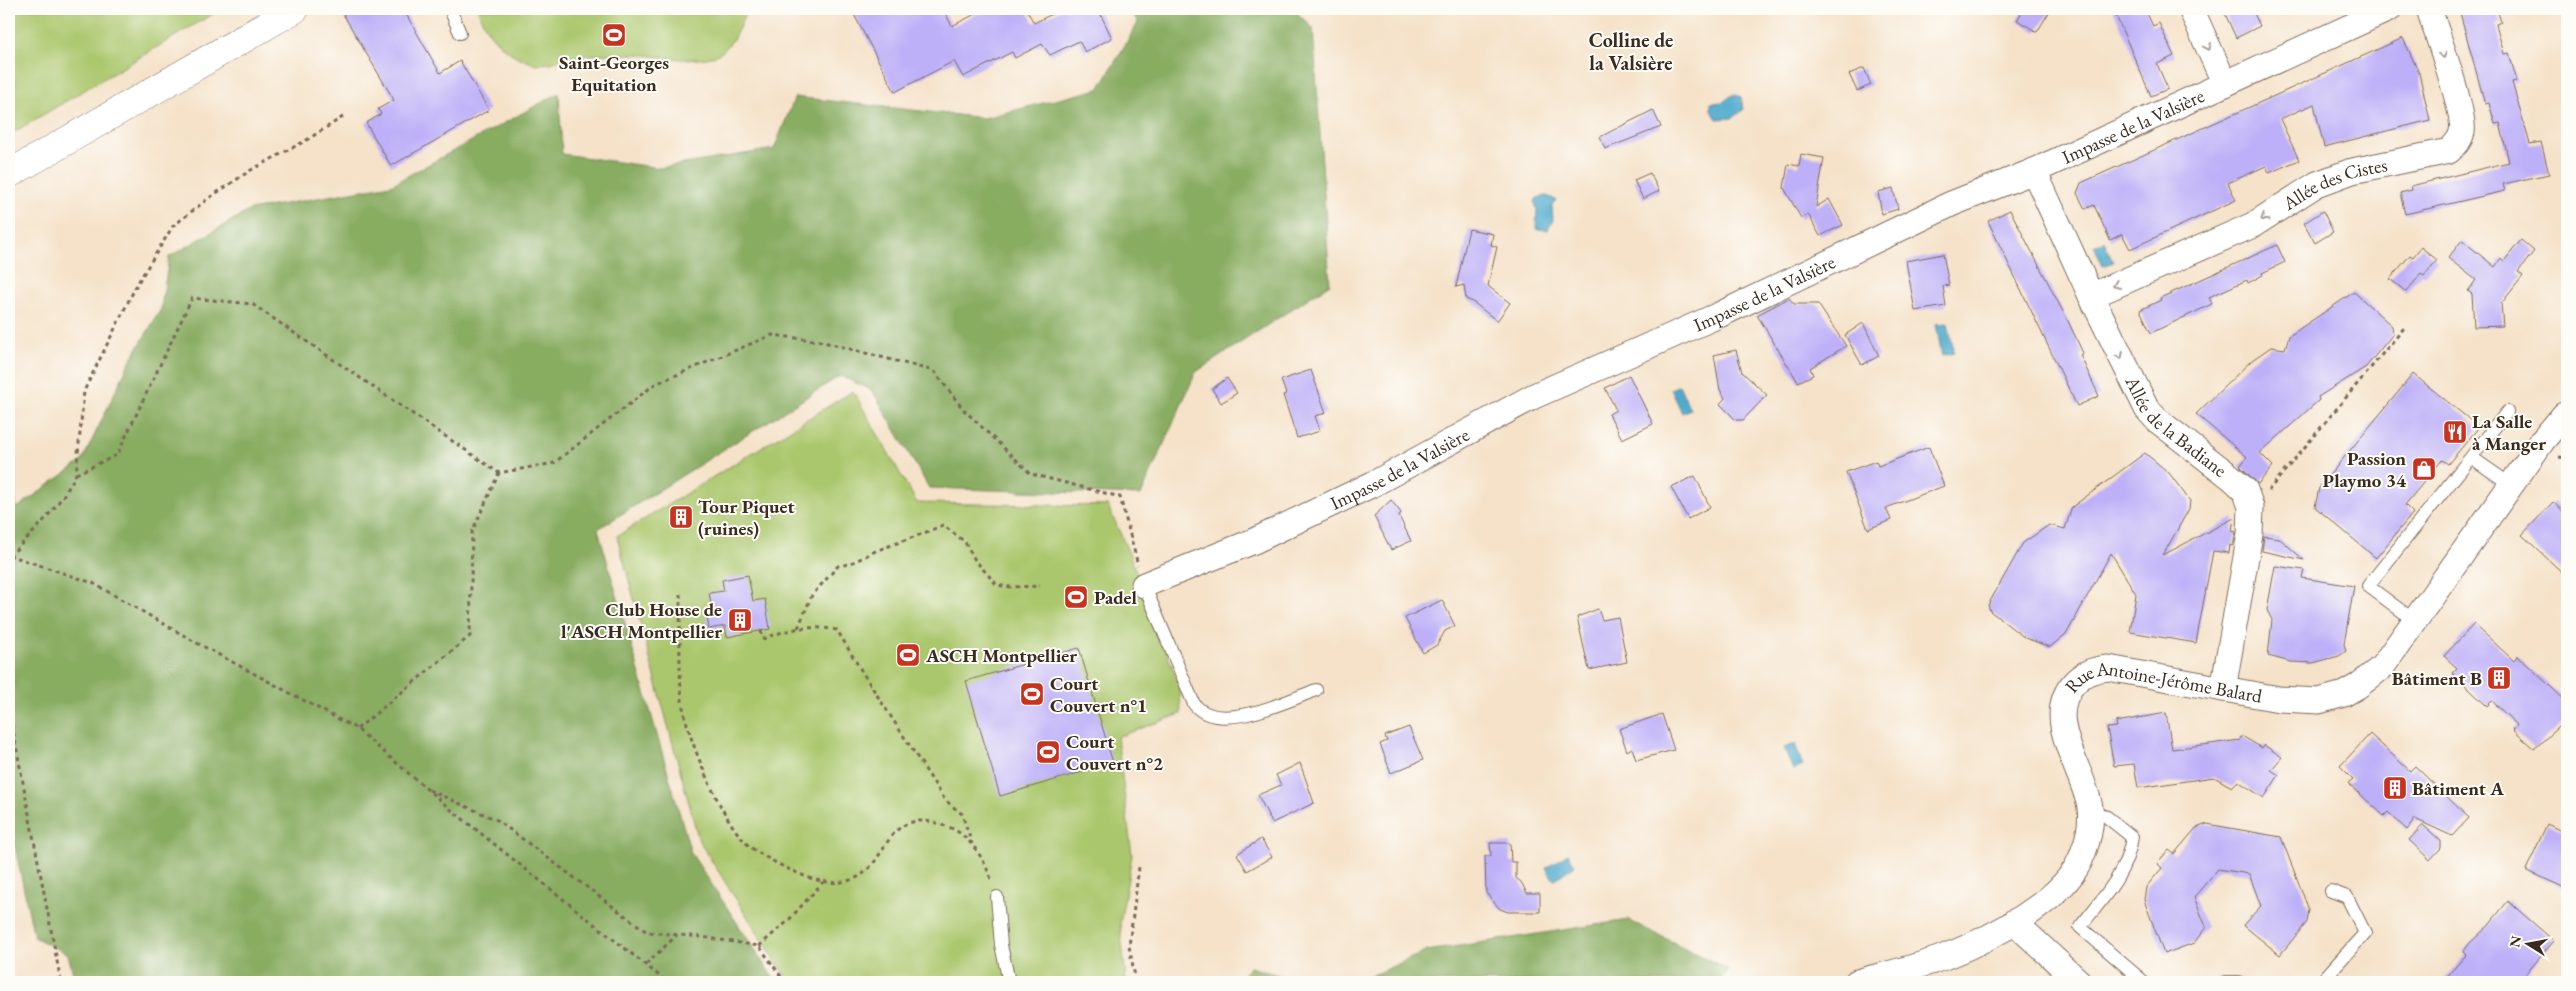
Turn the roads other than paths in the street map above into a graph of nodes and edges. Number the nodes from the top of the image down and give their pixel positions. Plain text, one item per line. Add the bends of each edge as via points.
1 (295, 9) edge
2 (450, 9) edge
3 (2191, 9) edge
4 (2390, 9) edge
5 (2429, 9) edge
6 (460, 32) dead end
7 (2225, 84) junction
8 (2034, 171) junction
9 (9, 174) edge
10 (2091, 296) junction
11 (2507, 412) dead end
12 (2566, 415) edge
13 (2471, 457) junction
14 (2511, 485) junction
15 (1144, 585) joint
16 (2415, 621) junction
17 (2223, 689) junction
18 (1316, 690) dead end
19 (2090, 810) junction
20 (2331, 890) dead end
21 (997, 897) road end
22 (2014, 922) junction
23 (1009, 982) edge
24 (1856, 982) edge
25 (2080, 982) edge
26 (2144, 982) edge
27 (2226, 982) edge
28 (2239, 982) edge
29 (2321, 982) edge

1 - 9 street
2 - 6 lane
3 -> 7 street
4 - 7 street, Impasse de la Valsière
5 -> 10 street, Allée des Cistes via 2460,112 2462,130 2458,142 2449,151 2352,171 2317,184 2254,225
7 - 8 street, Impasse de la Valsière
8 - 10 street, Allée de la Badiane
8 - 15 street, Impasse de la Valsière via 1951,204 1719,315 1534,396 1375,484 1254,541
10 -> 17 street, Allée de la Badiane via 2147,409 2245,490 2251,507 2250,534
11 - 13 lane
12 - 14 street, Rue Antoine-Jérôme Balard
13 - 14 lane
13 - 16 lane via 2368,586
14 - 16 street, Rue Antoine-Jérôme Balard
15 - 18 lane via 1194,704 1200,711 1214,716 1242,716
16 - 17 street, Rue Antoine-Jérôme Balard via 2382,667 2344,694 2305,701
17 - 19 street, Rue Antoine-Jérôme Balard via 2108,668 2096,669 2079,678 2064,699 2062,721
19 - 22 street, Rue Antoine-Jérôme Balard via 2079,865 2051,896
19 - 26 lane via 2107,817 2132,838 2127,861 2116,883 2080,927
20 - 29 lane via 2347,897 2364,934
21 - 23 lane via 1001,945
22 - 24 street, Rue Antoine-Jérôme Balard via 1943,957
22 - 25 street
27 - 28 lane

